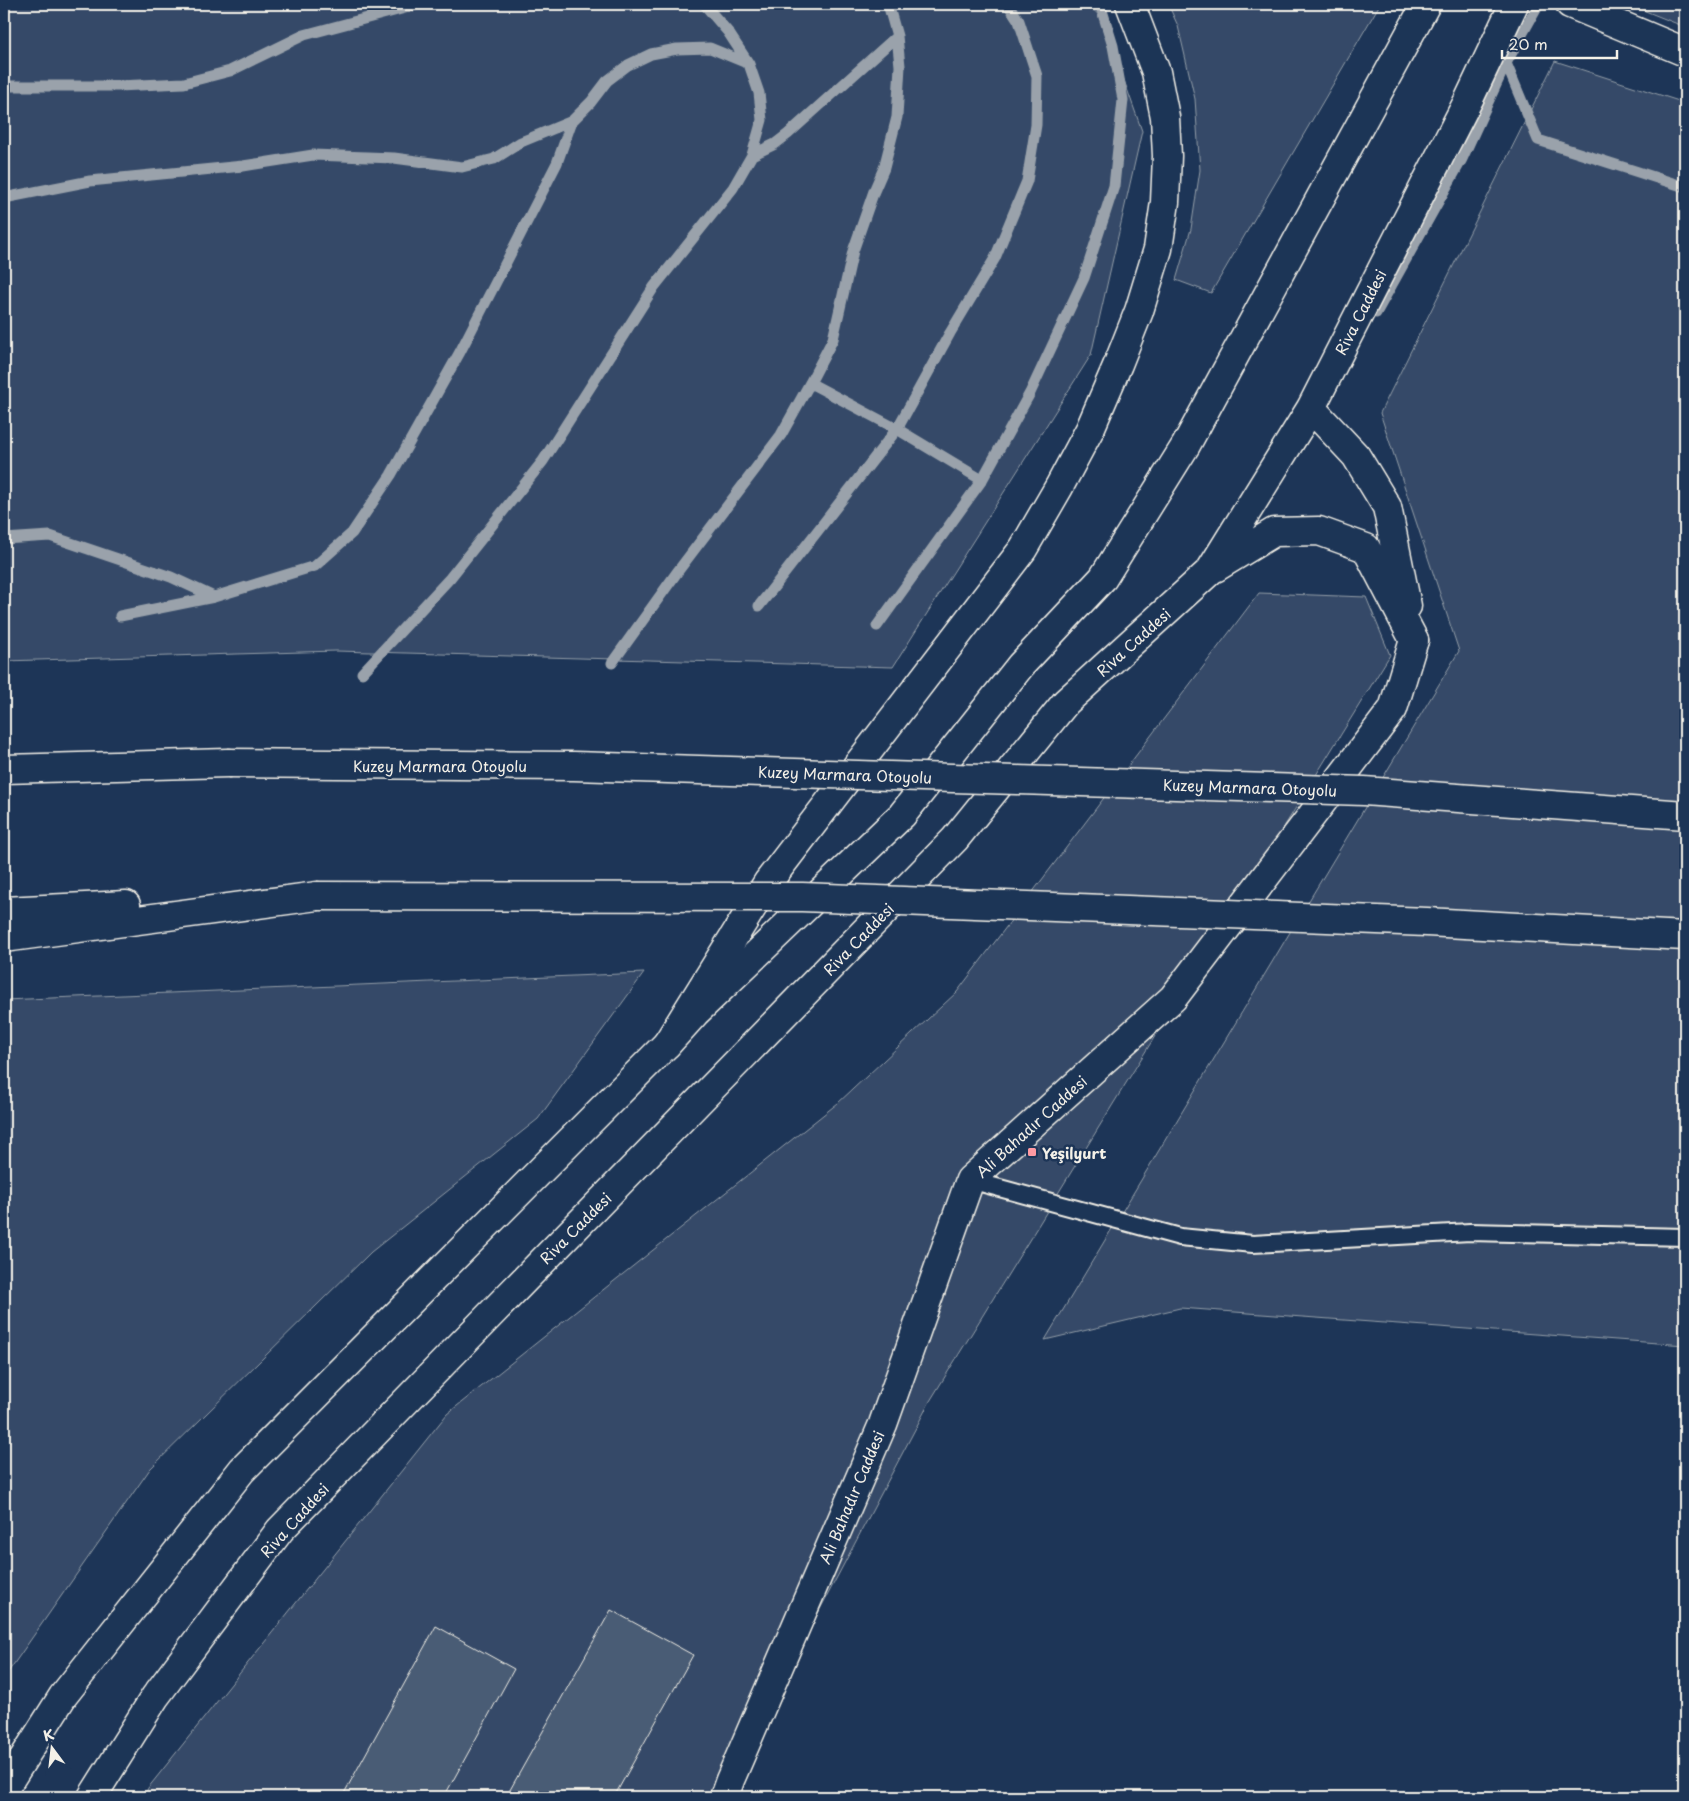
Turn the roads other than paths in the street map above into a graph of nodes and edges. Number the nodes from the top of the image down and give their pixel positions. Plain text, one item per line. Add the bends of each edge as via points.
1 (1130, 4) edge
2 (1426, 4) edge
3 (1514, 4) edge
4 (1570, 4) edge
5 (1685, 52) edge
6 (1311, 408) junction
7 (1210, 571) junction
8 (1414, 640) junction
9 (4, 769) edge
10 (1685, 815) edge
11 (317, 896) junction
12 (4, 911) edge
13 (1685, 936) edge
14 (4, 938) edge
15 (667, 1044) junction
16 (970, 1180) junction
17 (1685, 1237) edge
18 (4, 1789) edge
19 (92, 1797) edge
20 (724, 1797) edge

1 - 15 main road via 1156,72 1165,117 1166,202 1158,249 1139,311 1090,429 1023,549 768,882
2 - 15 main road via 1186,445 1103,578 1021,665 902,815 695,1013
3 - 6 main road, Riva Caddesi
4 - 5 main road
6 - 7 main road, Riva Caddesi
6 - 8 main road via 1356,456 1386,507
7 - 8 main road via 1274,532 1319,531 1366,548
7 - 19 main road, Riva Caddesi via 1066,702 955,840 280,1530 155,1698
8 - 16 main road, Ali Bahadır Caddesi via 1393,709 1173,998
9 - 10 main road, Kuzey Marmara Otoyolu, bridge via 228,763 574,766 1354,790
11 - 12 main road
11 - 13 main road, bridge via 802,897 1427,922
11 - 14 main road
15 - 18 main road via 242,1470 63,1696
16 - 17 lane via 1180,1237 1254,1244 1470,1232
16 - 20 main road, Ali Bahadır Caddesi via 883,1424

